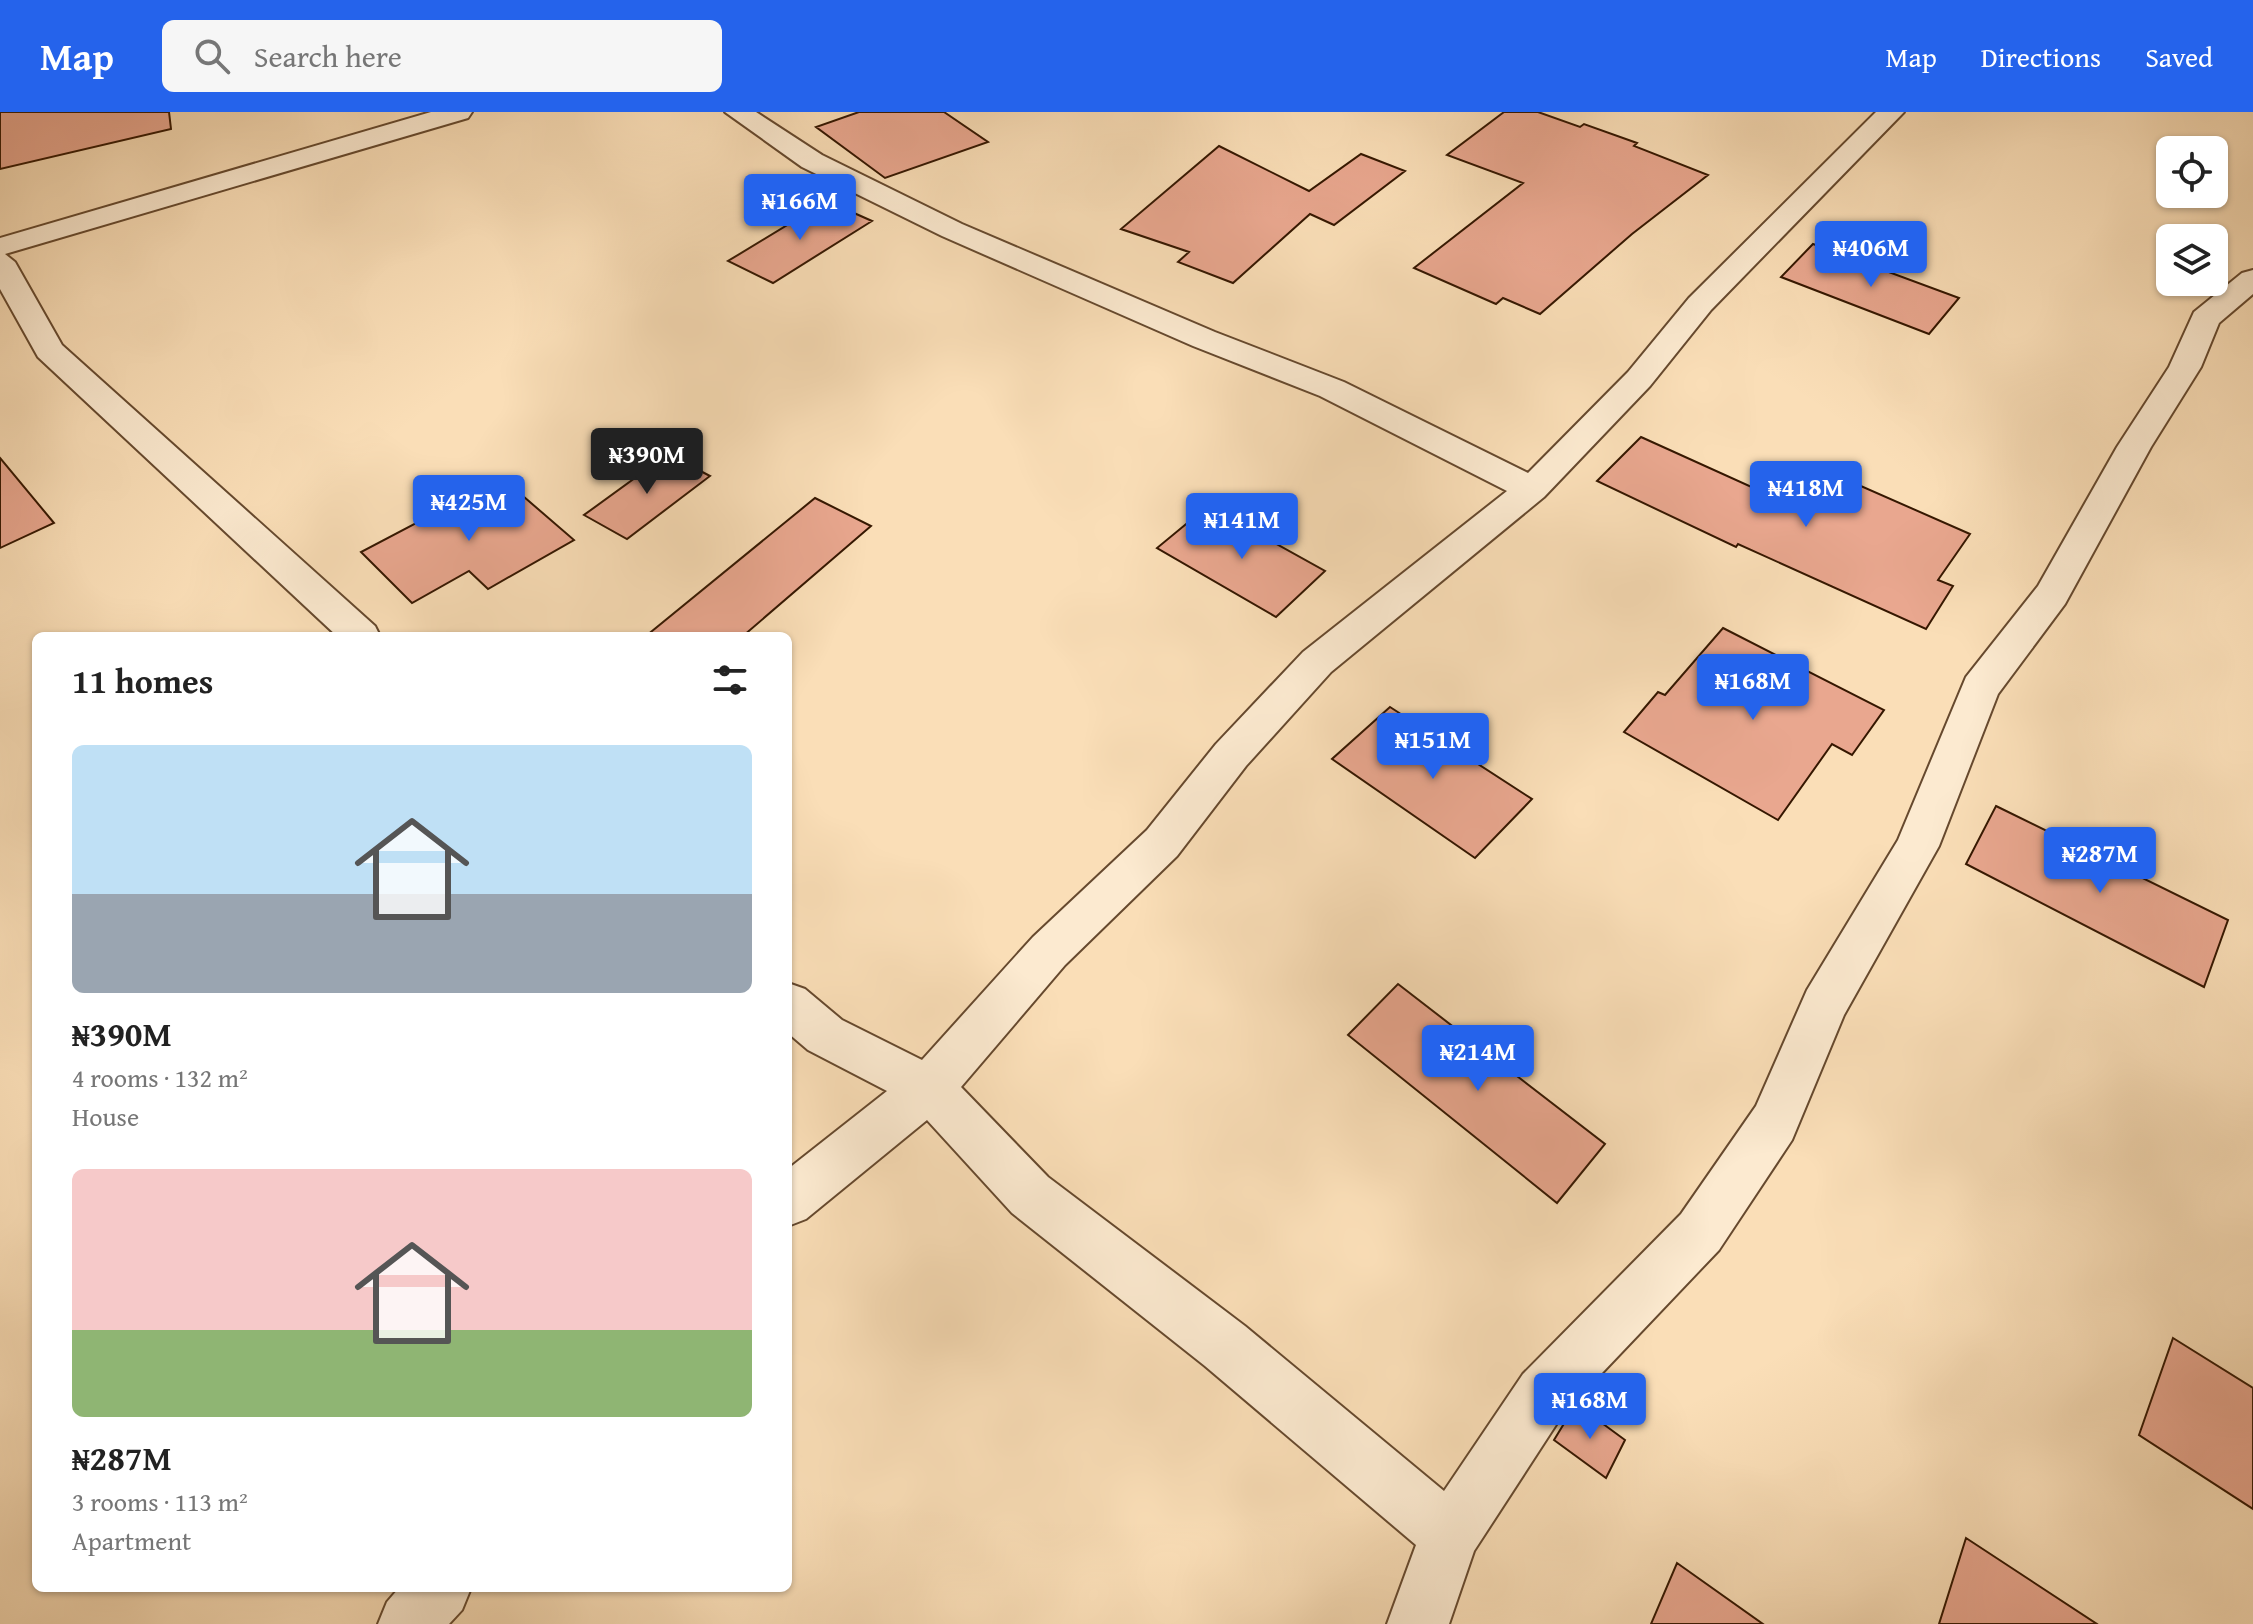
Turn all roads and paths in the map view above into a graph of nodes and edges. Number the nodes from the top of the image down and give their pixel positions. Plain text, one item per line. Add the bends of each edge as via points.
1 (459, 112) edge
2 (738, 112) edge
3 (1891, 112) edge
4 (0, 247) edge
5 (0, 262) edge
6 (2253, 279) edge
7 (1532, 489) junction
8 (357, 632) edge
9 (792, 1007) edge
10 (929, 1088) junction
11 (792, 1198) edge
12 (1450, 1535) junction
13 (437, 1592) edge
14 (409, 1624) edge
15 (1418, 1624) edge

1 - 4 street
2 - 7 street via 812,161 952,230 1332,389
3 - 7 street via 1700,304 1639,379
5 - 8 street via 49,350
6 - 12 street via 2205,319 2185,367 2052,595 1980,688 1917,846 1824,1005 1774,1123 1700,1232 1543,1394
7 - 10 street via 1317,662 1231,755 1162,843 1049,951
9 - 10 street via 825,1035
10 - 11 street
10 - 12 street via 1030,1195 1225,1346
12 - 15 street
13 - 14 street

